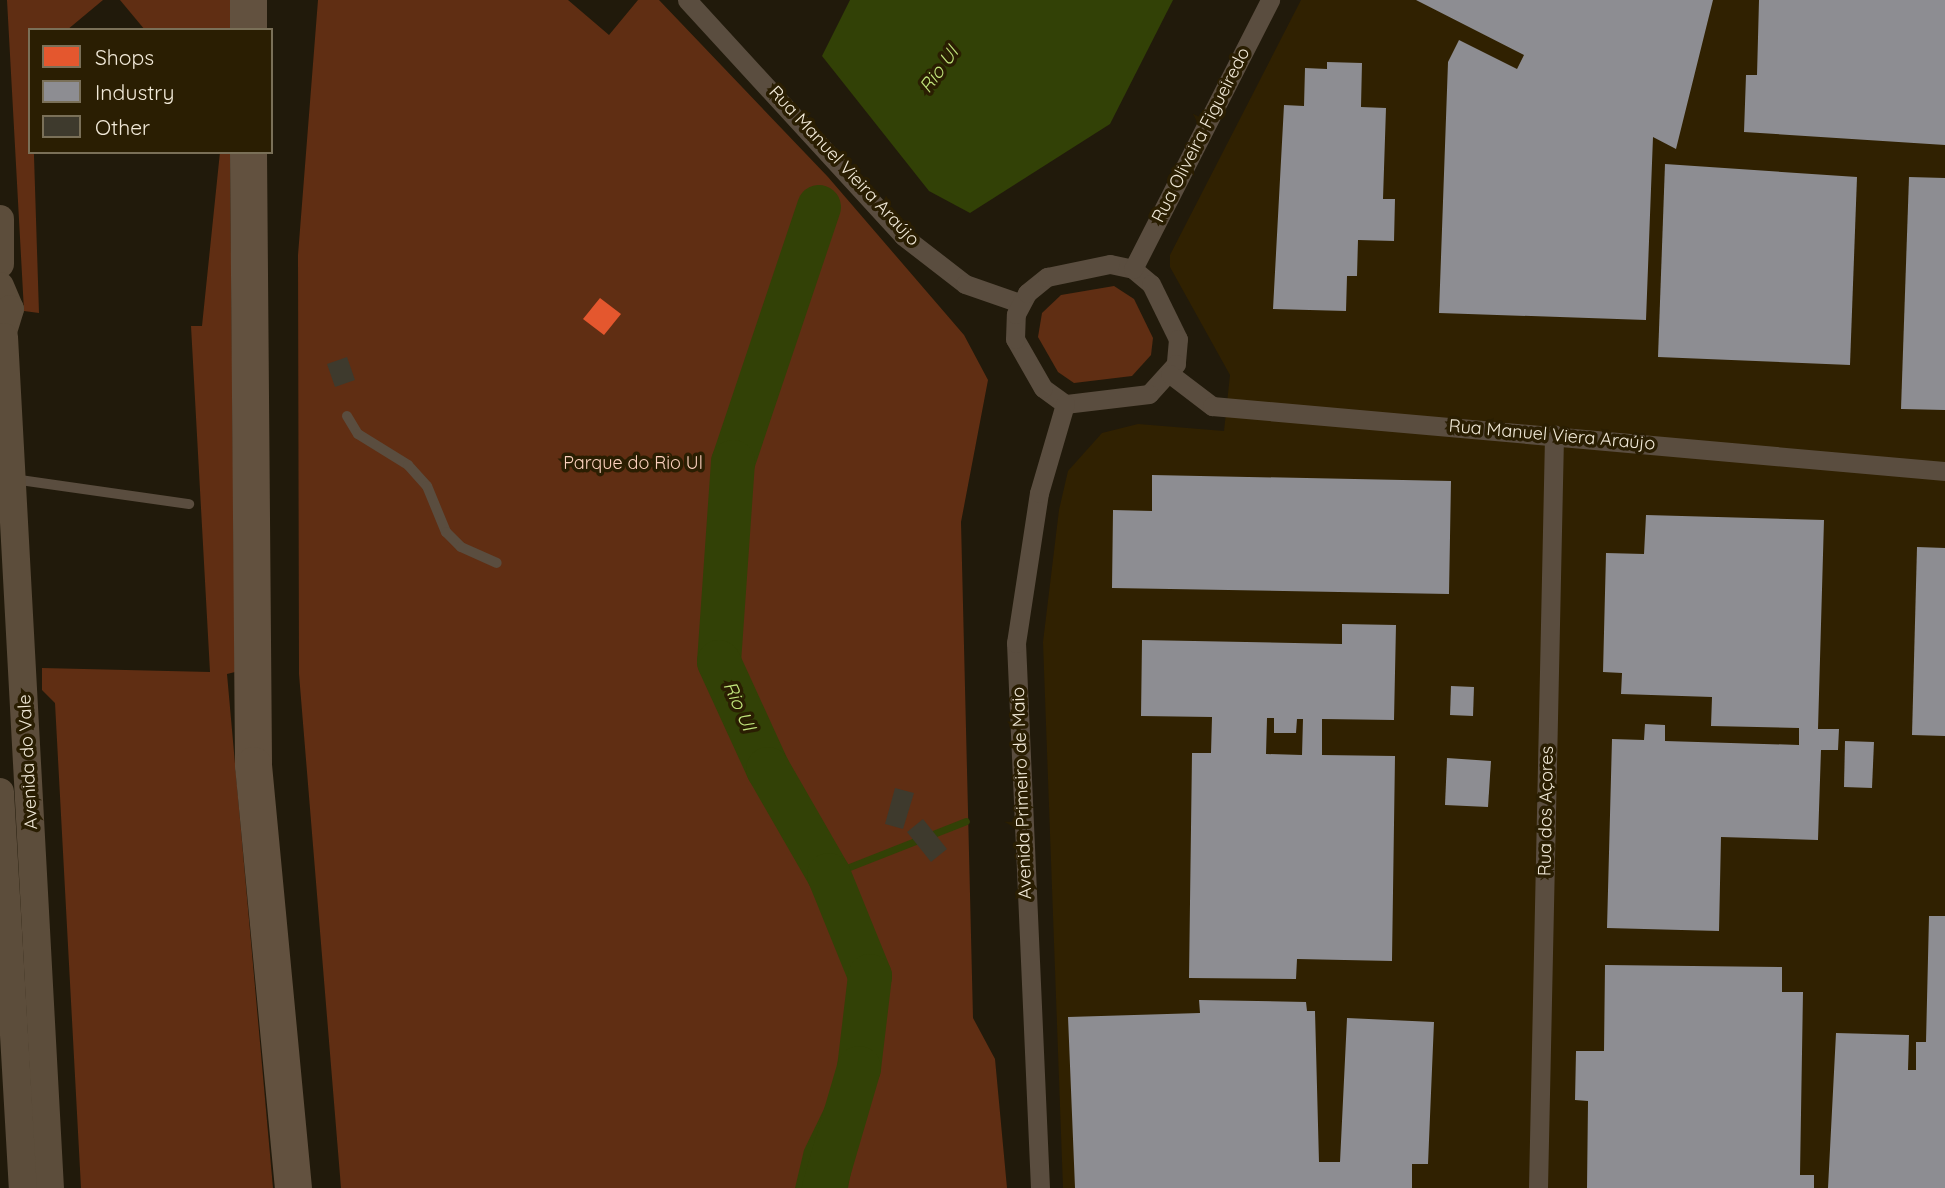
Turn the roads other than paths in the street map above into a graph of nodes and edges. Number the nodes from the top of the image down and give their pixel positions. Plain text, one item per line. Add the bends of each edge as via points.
1 (248, 0) edge
2 (267, 0) edge
3 (687, 0) edge
4 (1269, 0) edge
5 (248, 28) edge
6 (267, 28) edge
7 (248, 154) edge
8 (267, 154) edge
9 (0, 219) edge
10 (0, 264) edge
11 (1133, 269) junction
12 (0, 286) edge
13 (1020, 303) junction
14 (2, 339) edge
15 (1170, 374) junction
16 (1065, 404) junction
17 (346, 416) dead end
18 (1554, 435) junction
19 (1945, 471) edge
20 (13, 479) junction
21 (190, 504) dead end
22 (497, 563) dead end
23 (0, 792) edge
24 (23, 1188) edge
25 (50, 1188) edge
26 (293, 1188) edge
27 (309, 1188) edge
28 (1040, 1188) edge
29 (1538, 1188) edge

1 - 5 highway
2 - 6 highway
3 - 13 street, Rua Manuel Vieira Araújo via 869,198 965,284
4 - 11 street, Rua Oliveira Figueiredo
7 - 26 highway via 253,765
8 - 27 highway via 271,764
9 - 10 main road
11 - 13 street via 1111,264 1046,277
11 - 15 street via 1151,284 1178,339
12 - 14 main road, Avenida do Vale via 10,309
13 - 16 street via 1014,339 1043,388
14 - 20 main road, Avenida do Vale
15 - 16 street via 1149,394
15 - 18 street, Rua Manuel Viera Araújo via 1212,407
16 - 28 street, Avenida Primeiro de Maio via 1039,493 1016,643
17 - 22 lane via 358,434 408,465 427,485 446,531 461,547
18 - 19 street, Rua Manuel Viera Araújo
18 - 29 street, Rua dos Açores
20 - 21 lane
20 - 25 main road, Avenida do Vale
23 - 24 main road, Avenida do Vale

